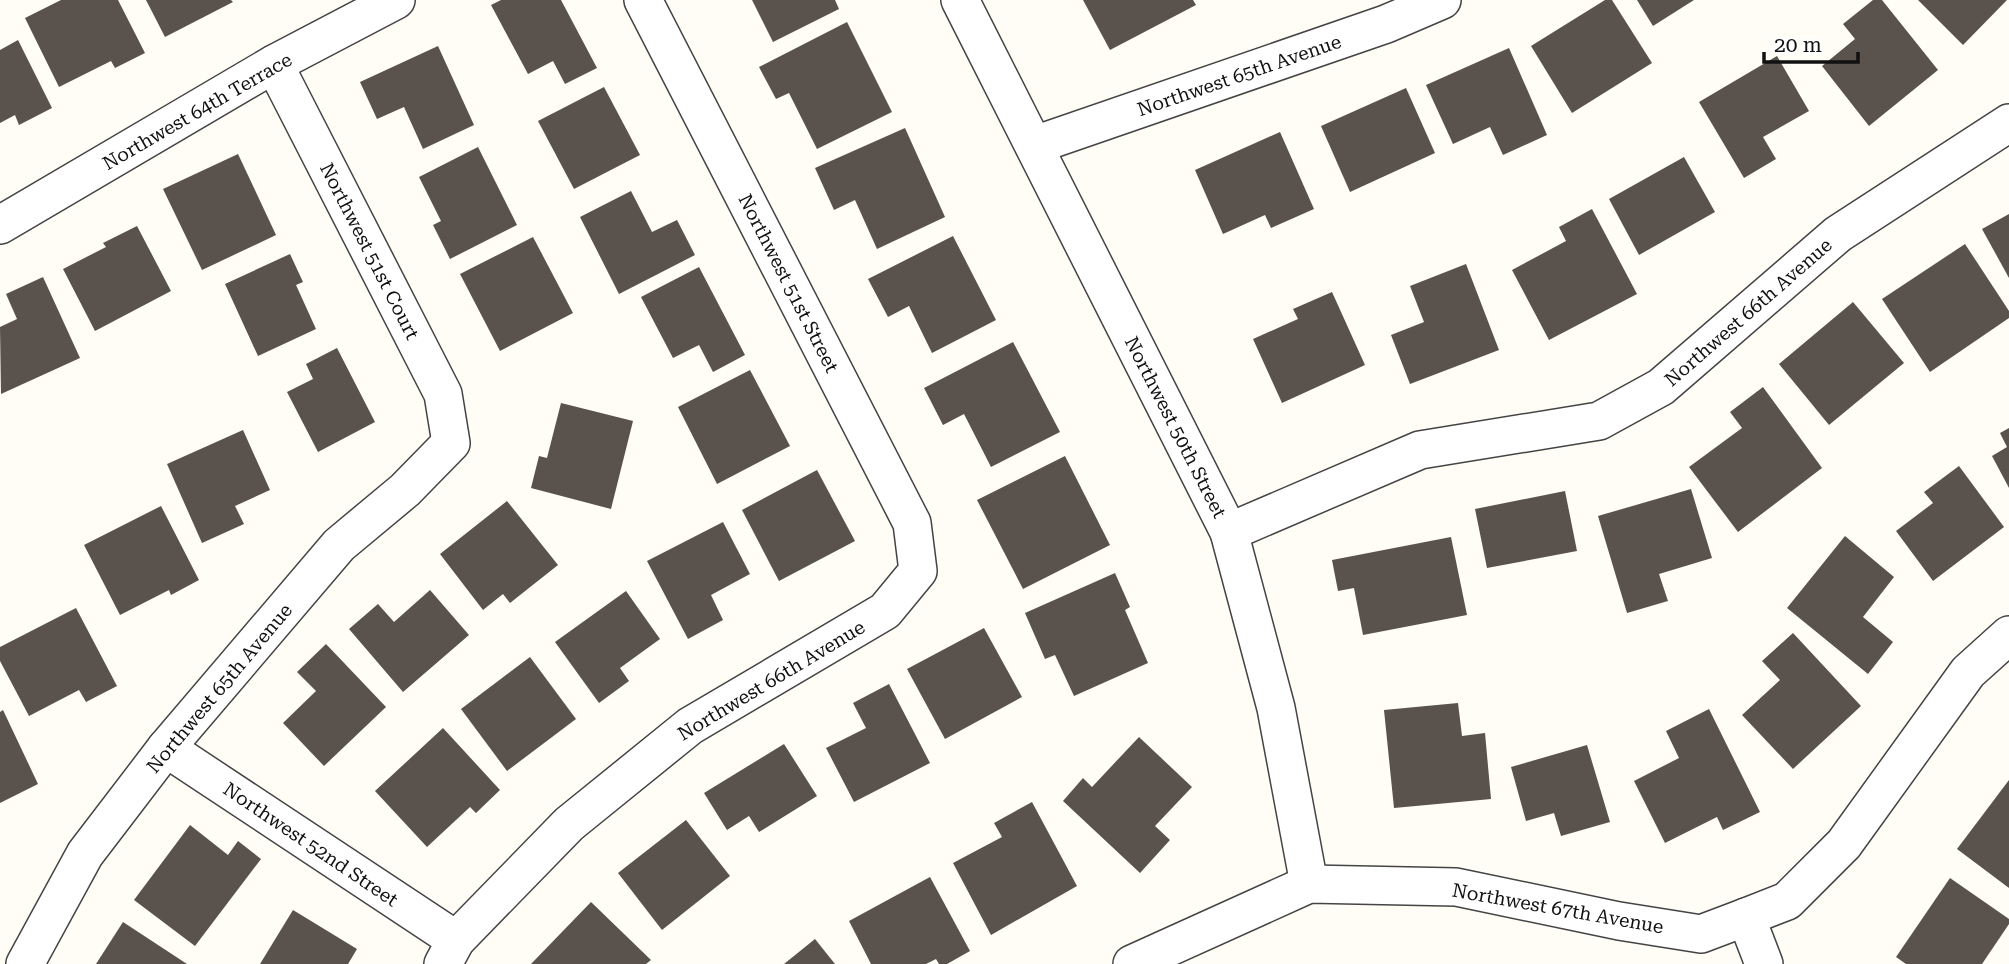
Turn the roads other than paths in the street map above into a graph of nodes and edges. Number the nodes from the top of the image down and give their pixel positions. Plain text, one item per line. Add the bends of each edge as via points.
1 (396, 0) edge
2 (643, 0) edge
3 (960, 0) edge
4 (1442, 0) edge
5 (274, 64) junction
6 (2009, 123) edge
7 (1035, 145) junction
8 (0, 225) edge
9 (451, 443) joint
10 (1229, 532) junction
11 (918, 571) joint
12 (2009, 635) edge
13 (166, 748) junction
14 (1309, 884) junction
15 (1746, 917) junction
16 (449, 952) edge
17 (25, 964) edge
18 (1132, 964) edge
19 (1764, 964) edge

1 - 5 street, Northwest 64th Terrace
2 - 11 street, Northwest 51st Street via 912,523
3 - 7 street, Northwest 50th Street
4 - 7 street, Northwest 65th Avenue via 1387,24
5 - 8 street, Northwest 64th Terrace
5 - 9 street, Northwest 51st Court via 443,394
6 - 10 street, Northwest 66th Avenue via 1838,234 1661,387 1599,421 1420,450
7 - 10 street, Northwest 50th Street
9 - 13 street, Northwest 65th Avenue via 405,490 339,545
10 - 14 street, Northwest 50th Street via 1276,708
11 - 16 street, Northwest 66th Avenue via 885,611 690,726 569,824
12 - 15 street, Northwest 67th Avenue via 1968,672 1844,844 1787,901
13 - 16 street, Northwest 52nd Street
13 - 17 street, Northwest 65th Avenue via 85,854
14 - 15 street, Northwest 67th Avenue via 1456,887 1701,934
14 - 18 street, Northwest 67th Avenue
15 - 19 street

